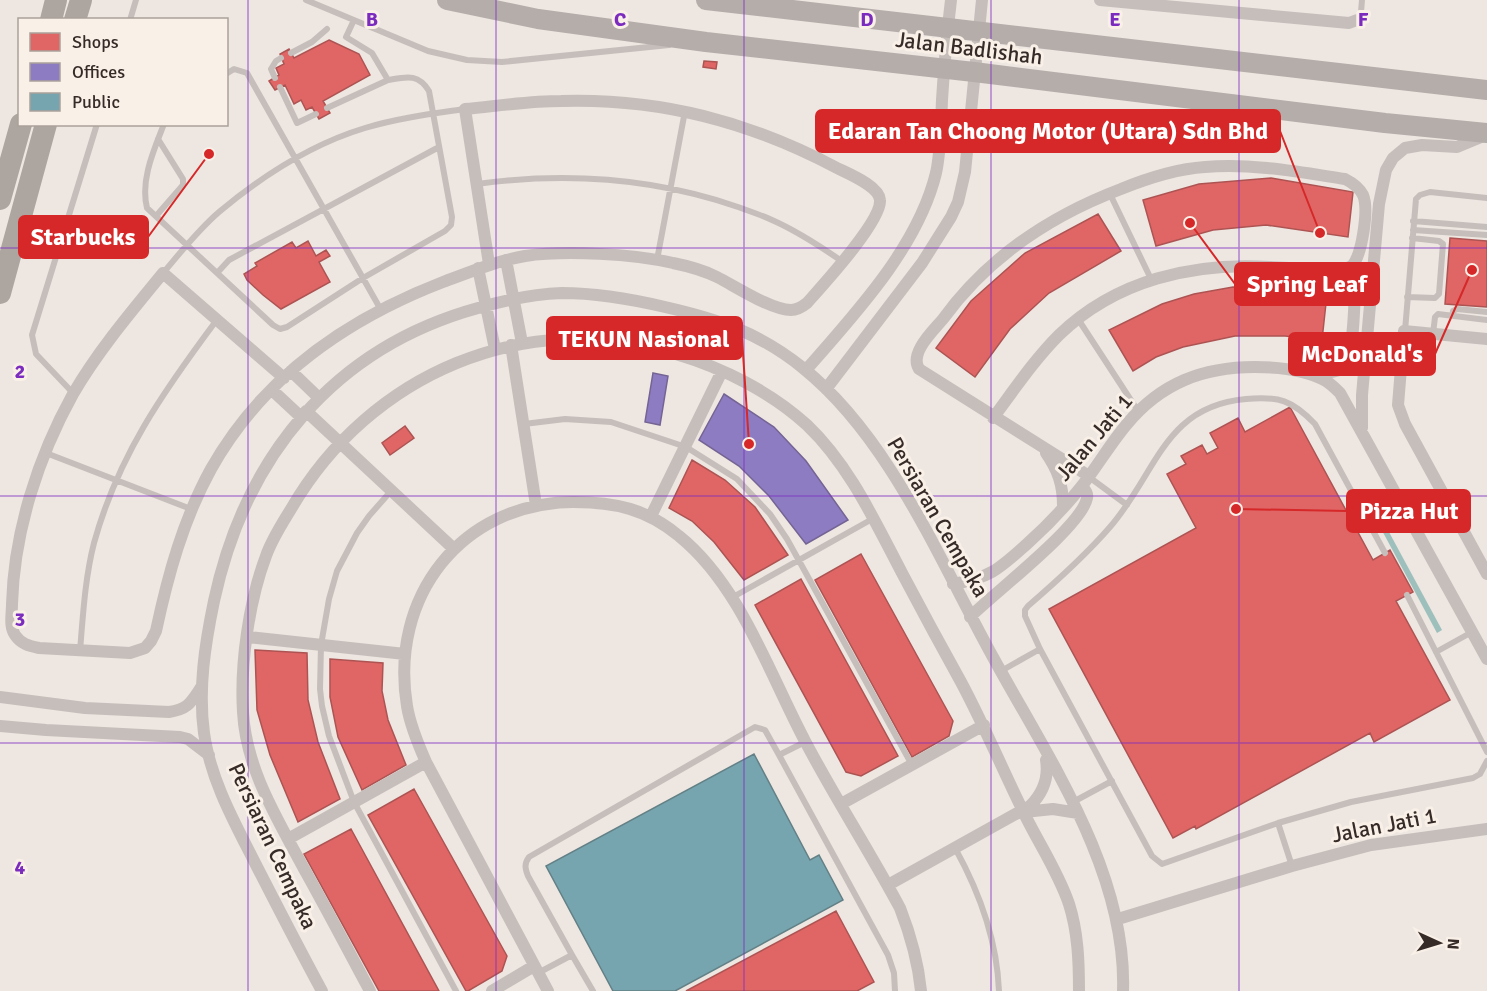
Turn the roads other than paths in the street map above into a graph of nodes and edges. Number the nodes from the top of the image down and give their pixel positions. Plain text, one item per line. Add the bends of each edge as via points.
1 (136, 0) edge
2 (306, 0) edge
3 (447, 0) edge
4 (706, 0) edge
5 (951, 0) edge
6 (982, 0) edge
7 (1100, 0) edge
8 (1362, 0) edge
9 (131, 18) edge
10 (354, 20) junction
11 (1357, 20) joint
12 (948, 27) junction
13 (327, 29) dead end
14 (978, 31) junction
15 (706, 42) junction
16 (291, 53) dead end
17 (281, 58) dead end
18 (944, 69) junction
19 (974, 72) junction
20 (228, 73) edge
21 (275, 78) dead end
22 (387, 80) junction
23 (280, 87) dead end
24 (1487, 90) edge
25 (327, 108) dead end
26 (465, 109) junction
27 (686, 110) junction
28 (316, 114) dead end
29 (433, 114) junction
30 (20, 126) edge
31 (45, 126) edge
32 (96, 126) edge
33 (163, 126) edge
34 (1487, 134) edge
35 (158, 139) junction
36 (439, 147) junction
37 (295, 159) junction
38 (477, 184) junction
39 (671, 189) junction
40 (1109, 193) junction
41 (1487, 198) edge
42 (0, 199) edge
43 (1379, 204) junction
44 (1365, 207) junction
45 (323, 209) junction
46 (156, 216) junction
47 (1413, 221) junction
48 (1487, 227) edge
49 (1413, 230) junction
50 (1487, 235) edge
51 (1412, 238) junction
52 (187, 244) junction
53 (506, 260) junction
54 (657, 260) junction
55 (843, 262) junction
56 (483, 266) junction
57 (218, 272) junction
58 (1337, 272) junction
59 (163, 273) junction
60 (363, 278) junction
61 (1151, 279) junction
62 (0, 293) edge
63 (1407, 297) junction
64 (513, 299) junction
65 (486, 306) junction
66 (381, 310) junction
67 (1487, 312) edge
68 (1452, 316) junction
69 (1078, 318) junction
70 (1487, 320) edge
71 (216, 321) junction
72 (1404, 331) junction
73 (1433, 334) junction
74 (1487, 339) edge
75 (516, 344) junction
76 (495, 349) junction
77 (806, 370) junction
78 (722, 371) junction
79 (1309, 374) junction
80 (287, 375) junction
81 (825, 389) junction
82 (272, 390) junction
83 (74, 393) junction
84 (319, 398) junction
85 (1138, 411) junction
86 (303, 414) junction
87 (993, 418) junction
88 (524, 424) junction
89 (1362, 431) junction
90 (338, 443) junction
91 (686, 447) junction
92 (1044, 449) junction
93 (46, 453) junction
94 (116, 479) junction
95 (1085, 481) junction
96 (391, 491) junction
97 (1396, 496) junction
98 (1127, 505) junction
99 (537, 506) junction
100 (1063, 506) junction
101 (191, 509) junction
102 (1363, 514) junction
103 (651, 516) junction
104 (874, 518) junction
105 (454, 549) junction
106 (1385, 553) dead end
107 (800, 560) junction
108 (1487, 574) edge
109 (953, 584) junction
110 (1407, 595) dead end
111 (733, 597) junction
112 (970, 617) junction
113 (1472, 632) junction
114 (248, 637) junction
115 (321, 645) junction
116 (1040, 649) junction
117 (80, 651) junction
118 (1436, 652) junction
119 (405, 654) junction
120 (1487, 659) edge
121 (1001, 671) junction
122 (202, 686) junction
123 (0, 698) edge
124 (984, 725) junction
125 (0, 726) edge
126 (806, 742) junction
127 (1487, 752) edge
128 (1045, 753) junction
129 (209, 755) junction
130 (779, 755) junction
131 (1487, 761) edge
132 (426, 762) junction
133 (912, 765) junction
134 (1112, 781) junction
135 (354, 802) junction
136 (841, 804) junction
137 (1075, 808) junction
138 (1023, 812) junction
139 (1278, 823) junction
140 (1487, 829) edge
141 (288, 839) junction
142 (955, 848) junction
143 (1292, 866) junction
144 (888, 885) junction
145 (1118, 919) junction
146 (572, 955) junction
147 (536, 970) junction
148 (322, 991) edge
149 (370, 991) edge
150 (456, 991) edge
151 (492, 991) edge
152 (548, 991) edge
153 (593, 991) edge
154 (896, 991) edge
155 (921, 991) edge
156 (999, 991) edge
157 (1079, 991) edge
158 (1123, 991) edge

1 - 9 lane
2 - 10 lane
3 - 15 main road, Jalan Badlishah via 538,19
4 - 12 main road, Jalan Badlishah
5 - 12 street
6 - 14 street
7 - 11 street via 1349,23
8 - 11 lane
10 - 15 lane via 428,51 467,60 502,62
10 - 22 lane via 345,37 372,52
12 - 14 main road, Jalan Badlishah
12 - 18 street
13 - 16 lane
14 - 19 street
14 - 24 main road, Jalan Badlishah
15 - 18 main road, Jalan Badlishah
17 - 21 lane via 271,69
18 - 19 main road, Jalan Badlishah
18 - 77 street via 936,171 926,204 876,285
19 - 34 main road, Jalan Badlishah
19 - 81 street via 965,172 951,218 922,263
20 - 37 lane via 234,69 248,73
22 - 25 lane
22 - 29 lane via 414,78 424,82
23 - 28 lane via 297,123
26 - 27 street via 591,100
26 - 29 lane
26 - 38 street
27 - 39 lane
27 - 55 street via 810,153 869,185 878,194 879,208
29 - 36 lane
29 - 37 lane via 365,128
30 - 42 highway
31 - 62 highway
32 - 83 lane via 32,335 36,354
33 - 35 lane
34 - 43 street via 1457,147 1405,148 1386,170
35 - 46 lane via 144,196 147,208
35 - 46 lane via 183,185
36 - 45 lane
36 - 60 lane via 451,225
37 - 45 lane
37 - 52 lane via 218,213
38 - 39 lane via 555,177 636,182
38 - 56 street
39 - 54 lane
39 - 55 lane via 772,219
40 - 44 street via 1179,170 1246,166 1346,179 1364,196
40 - 61 lane
40 - 87 street via 1058,217 1005,253 953,305 918,352 919,369
41 - 47 lane via 1425,192 1416,199
43 - 44 street
43 - 89 street
44 - 58 street via 1359,257 1352,266
45 - 57 lane via 229,260
45 - 60 lane
46 - 52 lane
47 - 48 lane
47 - 49 lane
49 - 50 lane
49 - 51 lane
51 - 63 lane
51 - 63 lane via 1443,244 1439,294 1435,298
52 - 57 lane
52 - 59 lane
53 - 54 street via 559,254
53 - 56 street
53 - 64 street
54 - 55 street via 700,270 791,310 807,303
56 - 65 street
56 - 66 street
57 - 60 lane via 280,329
58 - 61 street via 1226,266
58 - 79 street via 1351,278 1355,285 1347,363 1340,370
59 - 71 street
59 - 83 street
60 - 66 lane
61 - 69 street
63 - 72 lane
64 - 65 street, Persiaran Cempaka
64 - 75 street
64 - 77 street, Persiaran Cempaka via 558,293 594,295 682,310 753,334
65 - 76 street
65 - 84 street, Persiaran Cempaka via 431,323 384,347
66 - 80 street via 328,340
67 - 68 lane via 1457,309
68 - 70 lane
68 - 73 lane via 1438,314
69 - 85 lane
69 - 87 street via 1046,350
71 - 80 street
71 - 94 lane via 150,413
72 - 73 street
72 - 108 street via 1399,410
73 - 74 street
75 - 76 street
75 - 78 street via 561,338 636,342
75 - 88 street
76 - 90 street via 436,372 381,406
77 - 81 street, Persiaran Cempaka
78 - 91 street
78 - 104 street via 778,403 807,425 838,461
79 - 85 street, Jalan Jati 1 via 1264,367 1214,370 1164,391
79 - 89 street, Jalan Jati 1 via 1340,393
80 - 82 street
80 - 84 street
81 - 109 street, Persiaran Cempaka via 871,441 891,471
82 - 86 street
82 - 101 street via 212,467
83 - 93 street
84 - 86 street, Persiaran Cempaka
85 - 95 street, Jalan Jati 1
86 - 90 street
86 - 122 street, Persiaran Cempaka via 274,451 233,532 212,610
87 - 92 street
88 - 91 lane via 565,419 611,422
88 - 99 street
89 - 97 street, Jalan Jati 1
90 - 96 street
90 - 114 street via 317,468 274,537 259,581
91 - 103 street
91 - 107 lane via 736,479 770,514
92 - 95 street
92 - 100 street via 1059,475
93 - 94 lane
93 - 117 street via 17,552 11,625 16,638 28,646
94 - 101 lane
94 - 117 lane via 90,560
95 - 98 lane
95 - 100 street, Jalan Jati 1
95 - 112 street via 1087,499 1063,533
96 - 105 street
96 - 115 lane via 357,533 337,571
97 - 102 lane
97 - 113 street, Jalan Jati 1
98 - 102 lane via 1172,434 1198,412 1228,401 1280,399 1315,424
98 - 116 lane via 1084,554 1028,606 1025,616
99 - 103 street via 591,502 622,506
99 - 105 street via 498,517
100 - 109 street, Jalan Jati 1 via 1002,567 987,576
101 - 117 street via 151,641 138,652
102 - 106 lane
103 - 111 street via 680,536 711,567
104 - 107 lane
104 - 124 street
105 - 119 street via 424,588 408,631
107 - 111 lane
107 - 133 lane
109 - 112 street, Persiaran Cempaka
110 - 118 lane
111 - 126 street
112 - 121 street, Persiaran Cempaka
113 - 118 lane
113 - 120 street, Jalan Jati 1
114 - 115 street
114 - 141 street via 243,687 246,737 256,774
115 - 119 street
115 - 135 lane via 324,719
116 - 121 lane
116 - 134 lane
118 - 127 lane
119 - 132 street via 407,705
121 - 128 street, Persiaran Cempaka
122 - 123 street via 188,706 169,712
122 - 129 street, Persiaran Cempaka
124 - 133 street
124 - 138 street
125 - 129 street via 180,737
126 - 130 lane
126 - 136 street
128 - 137 street, Persiaran Cempaka
128 - 138 street via 1045,785
129 - 148 street, Persiaran Cempaka via 232,817
130 - 146 lane via 765,730 755,727 529,857 525,862 528,876
130 - 154 lane via 888,955
131 - 139 lane via 1473,778 1351,802
132 - 135 street
132 - 147 street
133 - 136 street
134 - 137 lane
134 - 139 lane via 1152,856 1162,864
135 - 141 street
135 - 150 lane
136 - 144 street
137 - 138 street
137 - 145 street, Persiaran Cempaka
138 - 142 street
138 - 157 street via 1069,904 1078,949
139 - 143 lane
140 - 143 street, Jalan Jati 1 via 1371,845
141 - 149 street
142 - 144 street
142 - 156 lane via 992,935
143 - 145 street, Jalan Jati 1
144 - 155 street via 911,935
145 - 158 street, Persiaran Cempaka
146 - 147 lane
146 - 153 lane
147 - 151 street
147 - 152 street

